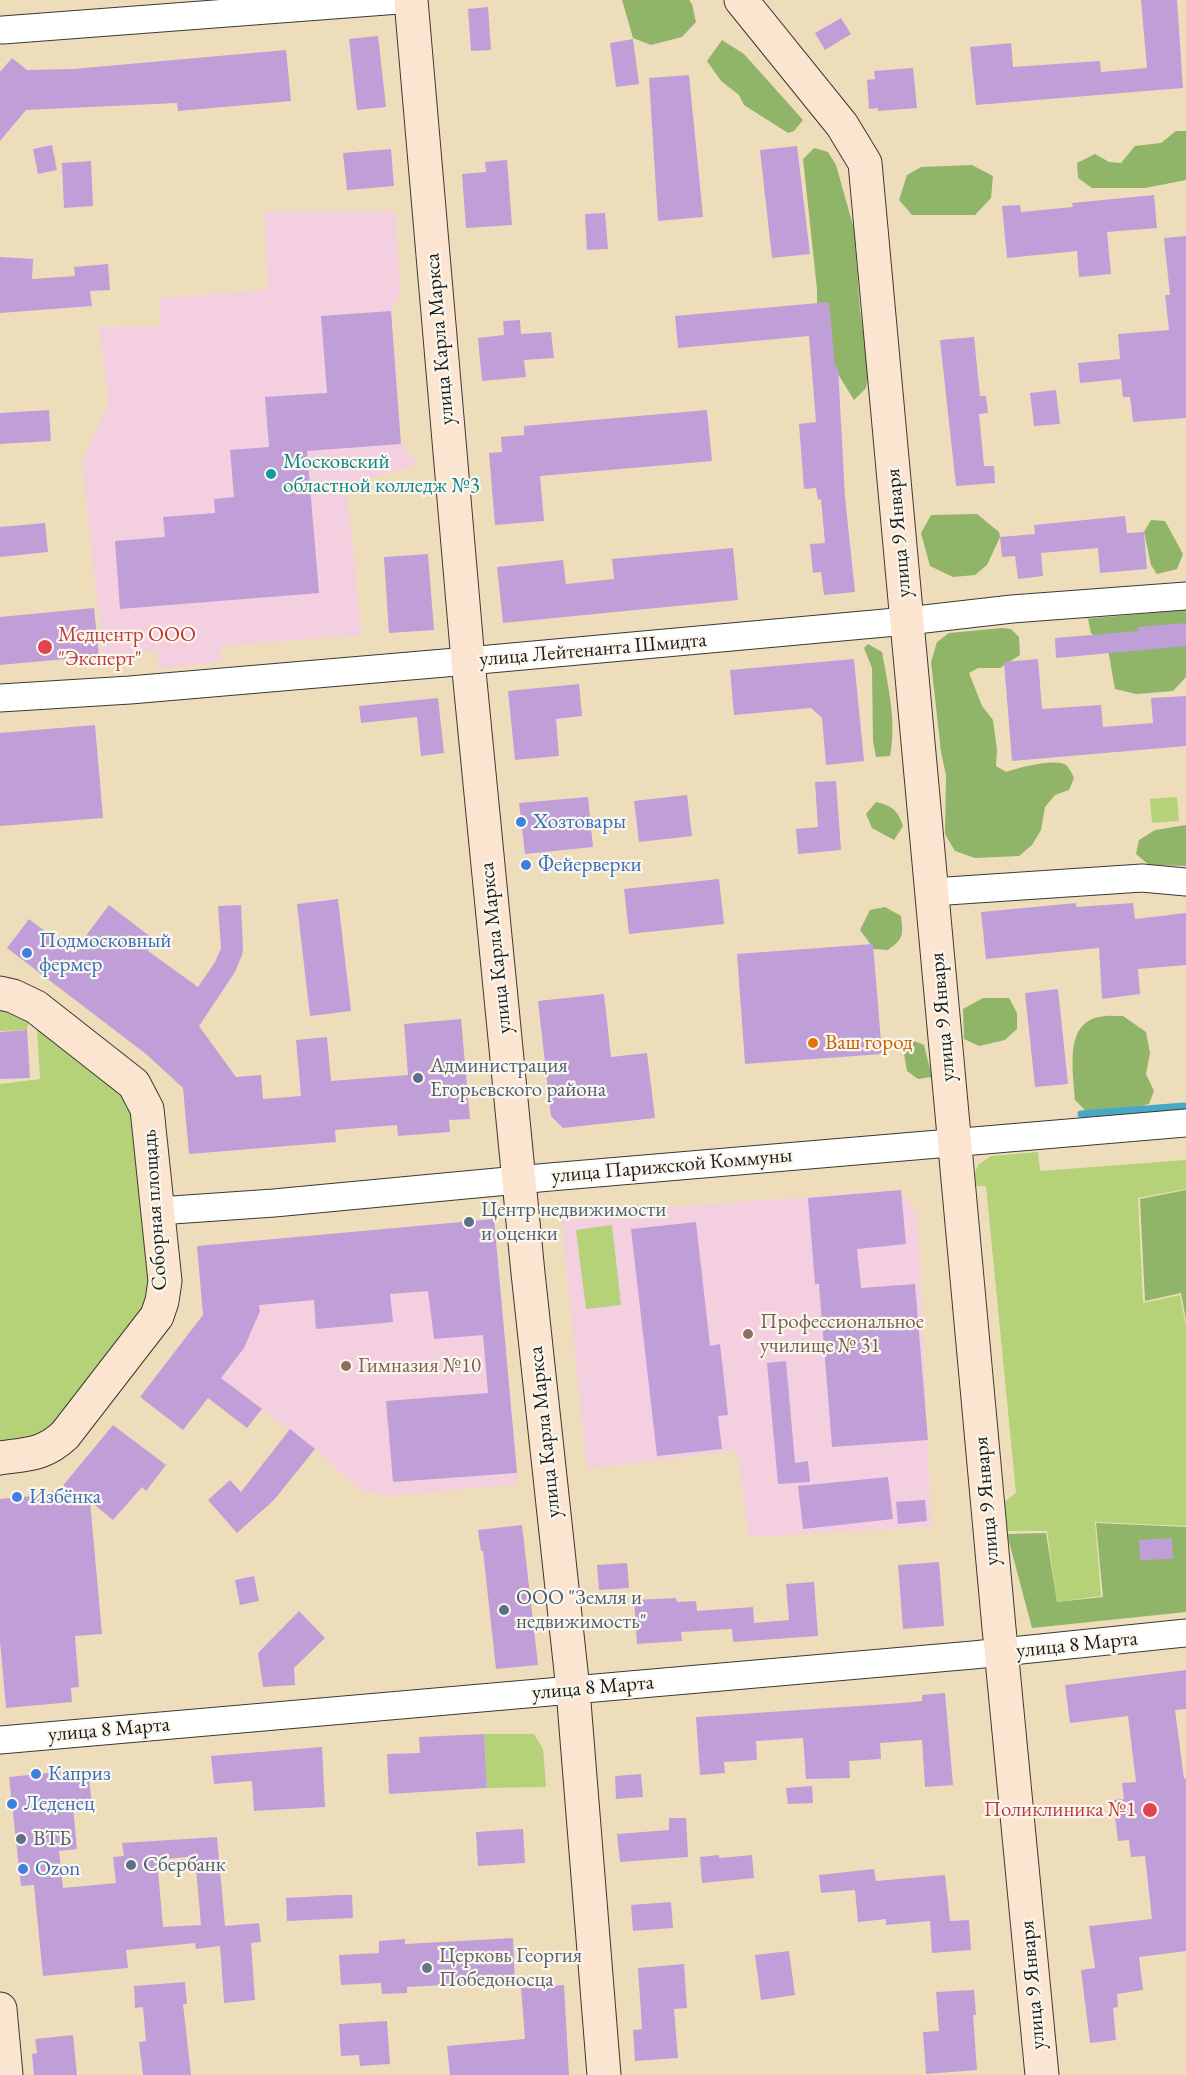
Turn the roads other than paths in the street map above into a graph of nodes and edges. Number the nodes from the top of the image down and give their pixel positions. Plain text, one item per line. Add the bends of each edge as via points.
1 (399, 0) edge
2 (411, 0) edge
3 (741, 0) edge
4 (1, 31) edge
5 (1186, 596) edge
6 (907, 621) junction
7 (468, 661) junction
8 (0, 698) edge
9 (1186, 882) edge
10 (932, 892) junction
11 (0, 993) edge
12 (1186, 1123) edge
13 (955, 1142) junction
14 (520, 1179) junction
15 (158, 1211) junction
16 (0, 1458) edge
17 (1186, 1633) edge
18 (1001, 1653) junction
19 (573, 1690) junction
20 (0, 1740) edge
21 (0, 2009) edge
22 (6, 2075) edge
23 (604, 2075) edge
24 (1042, 2075) edge

1 - 4 street
2 - 7 street, улица Карла Маркса
3 - 6 street, улица 9 Января via 842,125 865,163
5 - 6 street, улица Лейтенанта Шмидта
6 - 7 street, улица Лейтенанта Шмидта
6 - 10 street, улица 9 Января
7 - 8 street, улица Лейтенанта Шмидта
7 - 14 street, улица Карла Маркса
9 - 10 street via 1142,878
10 - 13 street, улица 9 Января
11 - 15 street, Соборная площадь via 36,1007 134,1084 147,1109
12 - 13 street, улица Парижской Коммуны
13 - 14 street, улица Парижской Коммуны
13 - 18 street, улица 9 Января
14 - 15 street, улица Парижской Коммуны
14 - 19 street, улица Карла Маркса
15 - 16 street, Соборная площадь via 165,1281 157,1316 55,1445 40,1453
17 - 18 street, улица 8 Марта
18 - 19 street, улица 8 Марта
18 - 24 street, улица 9 Января
19 - 20 street, улица 8 Марта
19 - 23 street, улица Карла Маркса
21 - 22 street

